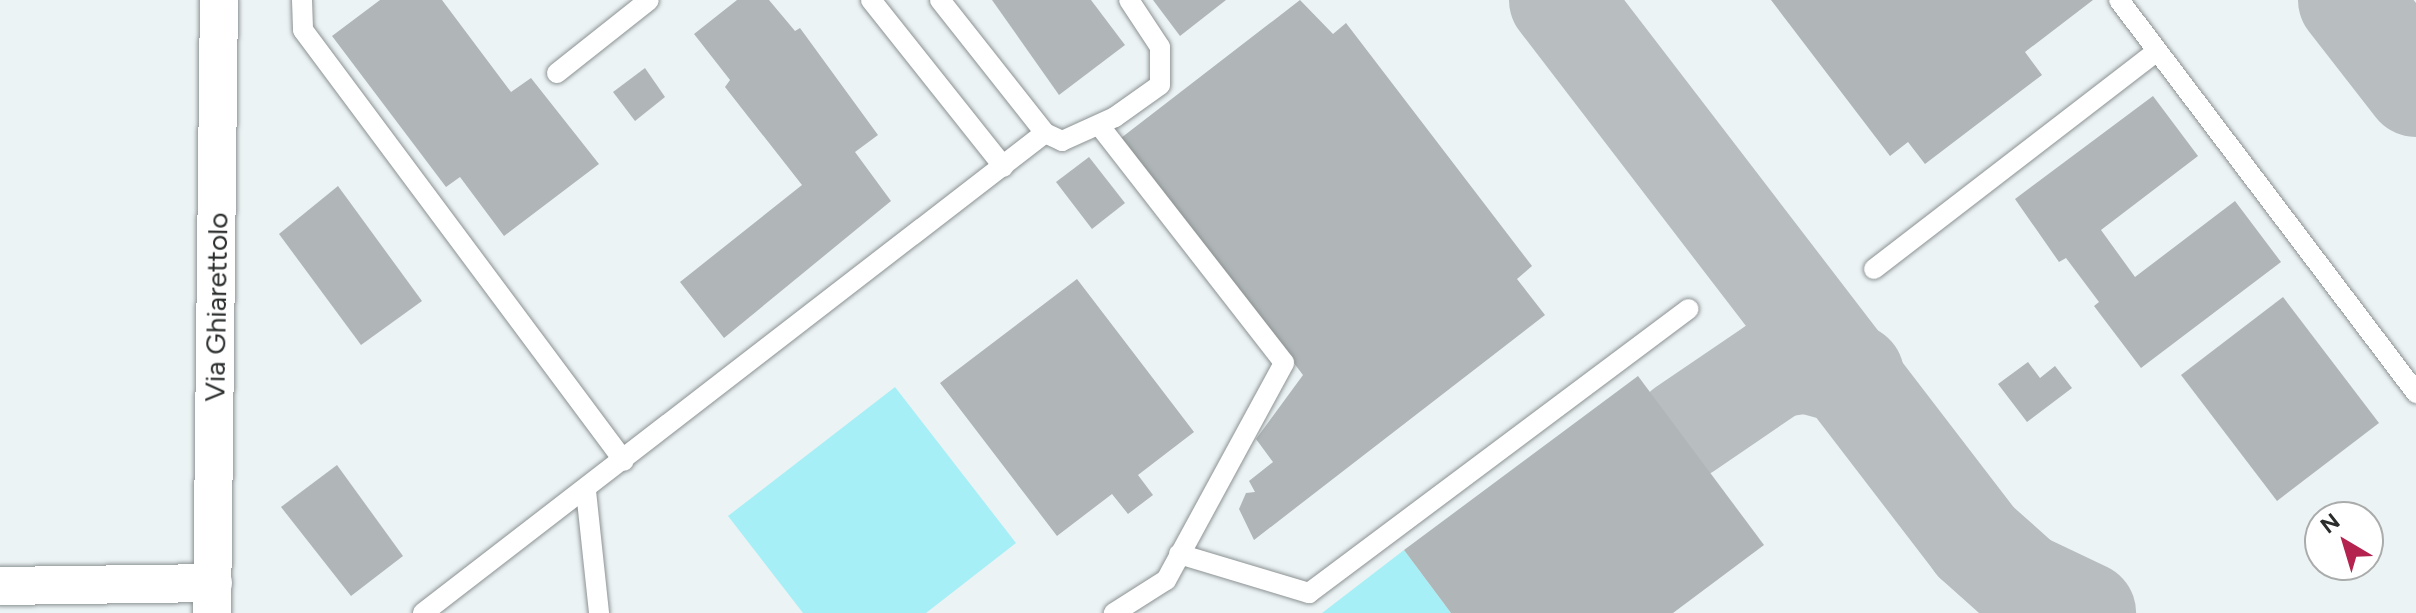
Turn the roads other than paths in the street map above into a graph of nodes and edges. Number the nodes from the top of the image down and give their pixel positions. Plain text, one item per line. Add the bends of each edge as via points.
1 (219, 0) edge
2 (302, 0) edge
3 (649, 0) edge
4 (871, 0) edge
5 (940, 0) edge
6 (1129, 0) edge
7 (2119, 0) edge
8 (2157, 51) junction
9 (557, 73) dead end
10 (1099, 125) junction
11 (1045, 133) junction
12 (1004, 167) junction
13 (1874, 269) dead end
14 (1689, 309) dead end
15 (2416, 393) edge
16 (624, 461) junction
17 (586, 491) junction
18 (1179, 554) junction
19 (0, 586) edge
20 (213, 598) edge
21 (423, 613) edge
22 (599, 613) edge
23 (1114, 613) edge

1 - 20 street, Via Ghiarettolo
2 - 16 lane via 303,30
3 - 9 lane
4 - 12 lane
5 - 11 lane
6 - 10 lane via 1160,47 1160,85
7 - 8 lane
8 - 13 lane
8 - 15 lane
10 - 11 lane via 1062,141
10 - 18 lane via 1284,363
11 - 12 lane
12 - 16 lane
14 - 18 lane via 1309,593
16 - 17 lane
17 - 21 lane
17 - 22 lane
18 - 23 lane via 1166,580
19 - 20 street

